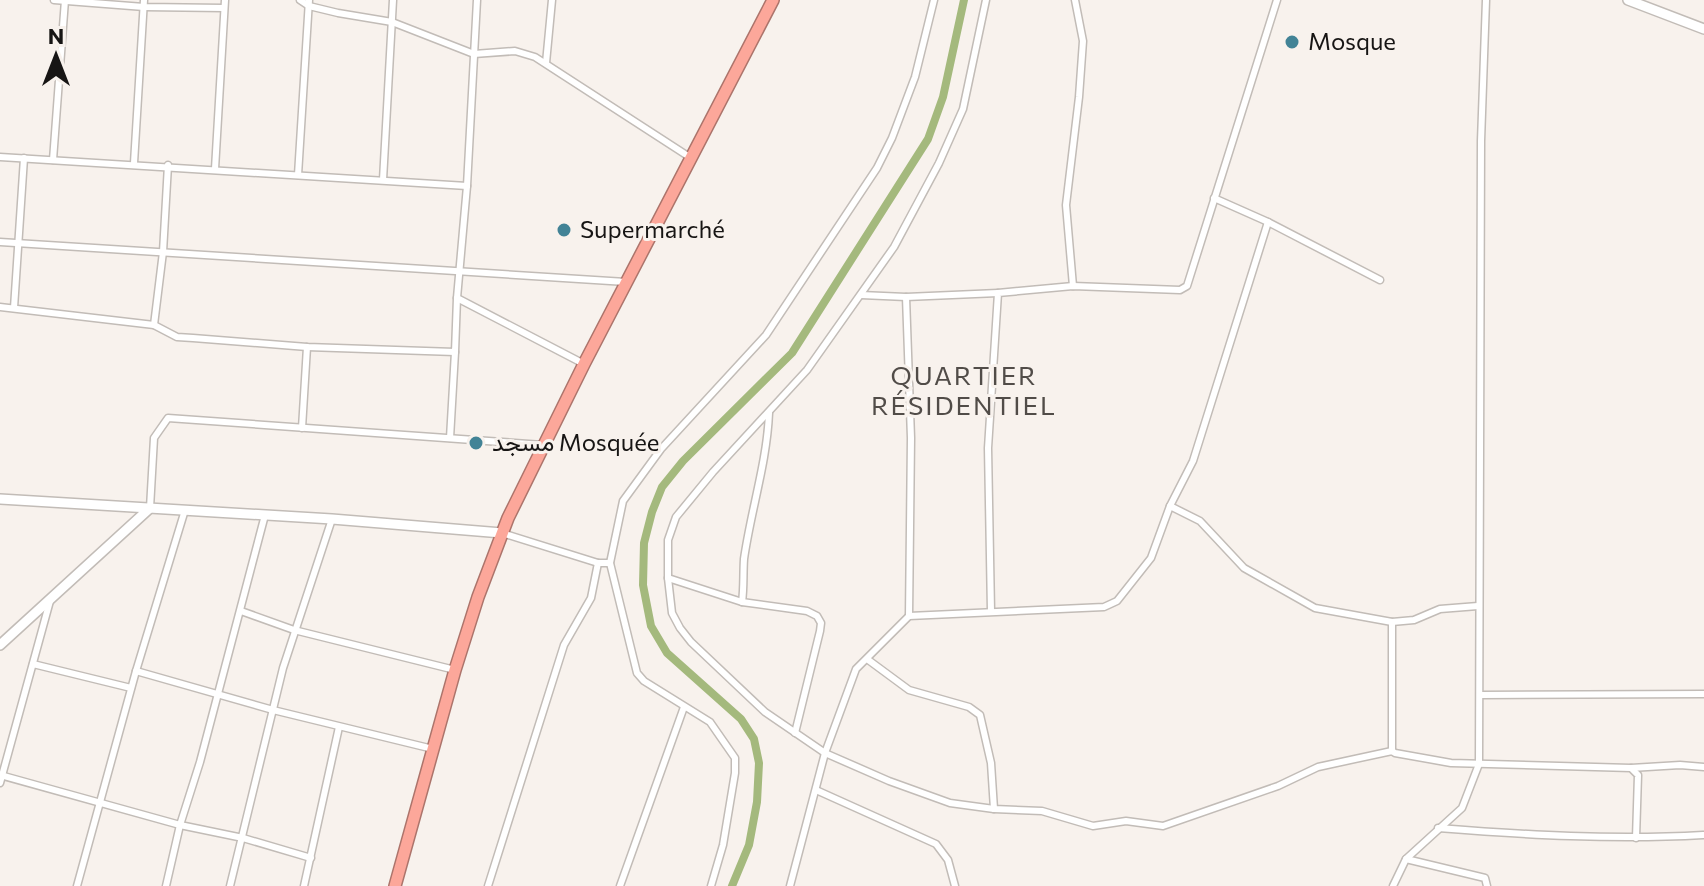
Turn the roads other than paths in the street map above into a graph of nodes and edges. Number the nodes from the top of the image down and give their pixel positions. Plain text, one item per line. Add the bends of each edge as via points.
1 (54, 0) edge
2 (65, 0) edge
3 (300, 0) edge
4 (393, 0) edge
5 (477, 0) edge
6 (552, 0) edge
7 (773, 0) edge
8 (934, 0) edge
9 (986, 0) edge
10 (1075, 0) edge
11 (1277, 0) edge
12 (1486, 0) edge
13 (1628, 0) edge
14 (309, 3) edge
15 (144, 4) edge
16 (225, 4) edge
17 (392, 22) junction
18 (1704, 29) edge
19 (474, 54) junction
20 (546, 63) junction
21 (0, 157) edge
22 (24, 158) junction
23 (691, 158) junction
24 (53, 160) junction
25 (134, 163) junction
26 (168, 165) junction
27 (215, 169) junction
28 (298, 175) junction
29 (383, 180) junction
30 (467, 186) junction
31 (1214, 198) junction
32 (1268, 222) junction
33 (0, 242) edge
34 (18, 242) junction
35 (163, 252) junction
36 (459, 272) junction
37 (1380, 280) dead end
38 (626, 282) junction
39 (1073, 286) junction
40 (998, 293) junction
41 (861, 295) junction
42 (906, 297) junction
43 (457, 298) junction
44 (0, 307) edge
45 (14, 308) junction
46 (154, 325) junction
47 (307, 347) junction
48 (455, 352) junction
49 (584, 364) junction
50 (769, 411) junction
51 (302, 428) junction
52 (450, 438) junction
53 (543, 445) junction
54 (0, 499) edge
55 (1170, 506) junction
56 (150, 508) junction
57 (185, 510) junction
58 (265, 515) junction
59 (332, 519) junction
60 (502, 533) junction
61 (598, 563) junction
62 (610, 563) junction
63 (668, 578) junction
64 (51, 598) junction
65 (742, 602) junction
66 (1478, 606) junction
67 (241, 611) junction
68 (991, 611) junction
69 (909, 616) junction
70 (1392, 622) junction
71 (294, 630) junction
72 (0, 645) edge
73 (867, 659) junction
74 (33, 664) junction
75 (455, 670) junction
76 (136, 671) junction
77 (131, 688) junction
78 (218, 693) junction
79 (1704, 694) edge
80 (1481, 695) junction
81 (684, 707) junction
82 (273, 710) junction
83 (339, 727) junction
84 (795, 733) junction
85 (433, 749) junction
86 (1392, 751) junction
87 (825, 753) junction
88 (1479, 764) junction
89 (1704, 767) edge
90 (1631, 768) junction
91 (1, 778) edge
92 (816, 790) junction
93 (101, 801) junction
94 (994, 809) junction
95 (180, 825) junction
96 (1438, 828) junction
97 (1703, 835) edge
98 (243, 838) junction
99 (1636, 838) junction
100 (311, 858) junction
101 (1406, 859) junction
102 (77, 886) edge
103 (166, 886) edge
104 (230, 886) edge
105 (304, 886) edge
106 (395, 886) edge
107 (488, 886) edge
108 (620, 886) edge
109 (711, 886) edge
110 (790, 886) edge
111 (955, 886) edge
112 (1393, 886) edge
113 (1487, 886) edge

1 - 2 street
2 - 15 street
2 - 24 street
3 - 14 street
4 - 17 street
5 - 19 street
6 - 20 street
7 - 23 highway
8 - 62 street via 915,77 877,168 766,335 661,449 623,501
9 - 41 street via 963,109 894,247
10 - 39 street via 1083,41 1066,205
11 - 31 street
12 - 66 street
13 - 18 street
14 - 17 street
14 - 28 street
15 - 16 street
15 - 25 street
16 - 27 street
17 - 19 street
17 - 29 street
19 - 20 street via 515,51
19 - 30 street
20 - 23 street
21 - 22 street
22 - 24 street
22 - 34 street
23 - 38 highway
24 - 25 street
25 - 26 street
26 - 27 street
26 - 35 street
27 - 28 street
28 - 29 street
29 - 30 street
30 - 36 street
31 - 32 street
31 - 39 street via 1184,289
32 - 37 street
32 - 55 street via 1193,461
33 - 34 street
34 - 35 street
34 - 45 street
35 - 36 street
35 - 46 street
36 - 38 street
36 - 43 street
38 - 49 highway
39 - 40 street
40 - 42 street
40 - 68 street via 988,448
41 - 42 street
41 - 50 street via 807,370
42 - 69 street
43 - 48 street
43 - 49 street
44 - 45 street
45 - 46 street
46 - 47 street via 177,337
47 - 48 street
47 - 51 street
48 - 52 street
49 - 53 highway
50 - 63 street via 676,517 668,540
50 - 65 street via 768,448 744,561
51 - 52 street
51 - 56 street via 168,418 154,438
52 - 53 street
53 - 60 highway
54 - 56 street
55 - 68 street via 1151,558 1117,601 1104,607
55 - 70 street via 1200,521 1244,568 1315,608
56 - 57 street
56 - 64 street
57 - 58 street
57 - 76 street
58 - 59 street
58 - 67 street
59 - 60 street
59 - 71 street
60 - 61 street
60 - 75 highway
61 - 62 street
61 - 107 street via 591,598 564,645
62 - 81 street via 639,677
63 - 65 street
63 - 84 street via 672,613 691,642
64 - 72 street
64 - 74 street
65 - 84 street via 807,611 821,623
66 - 70 street via 1440,609
66 - 80 street
67 - 71 street
67 - 78 street
68 - 69 street
69 - 73 street
70 - 86 street
71 - 75 street
71 - 82 street
73 - 87 street via 856,669
73 - 94 street via 909,690 980,715
74 - 77 street
74 - 91 street
75 - 85 highway
76 - 77 street
76 - 78 street
77 - 93 street
78 - 82 street
78 - 95 street
79 - 80 street
80 - 88 street
81 - 108 street
81 - 109 street via 714,726 735,758 723,845
82 - 83 street
82 - 98 street
83 - 85 street
83 - 100 street
84 - 87 street
85 - 106 highway
86 - 88 street
86 - 94 street via 1318,767 1163,826 1126,821 1093,826 1042,811
87 - 92 street
87 - 94 street via 950,803
88 - 90 street
88 - 96 street via 1462,808
89 - 90 street
90 - 99 street via 1638,775
91 - 93 street
92 - 110 street
92 - 111 street via 936,844 948,860
93 - 95 street
93 - 102 street
95 - 98 street
95 - 103 street
96 - 99 street
96 - 101 street
97 - 99 street
98 - 100 street
98 - 104 street
100 - 105 street
101 - 112 street
101 - 113 street via 1485,878

